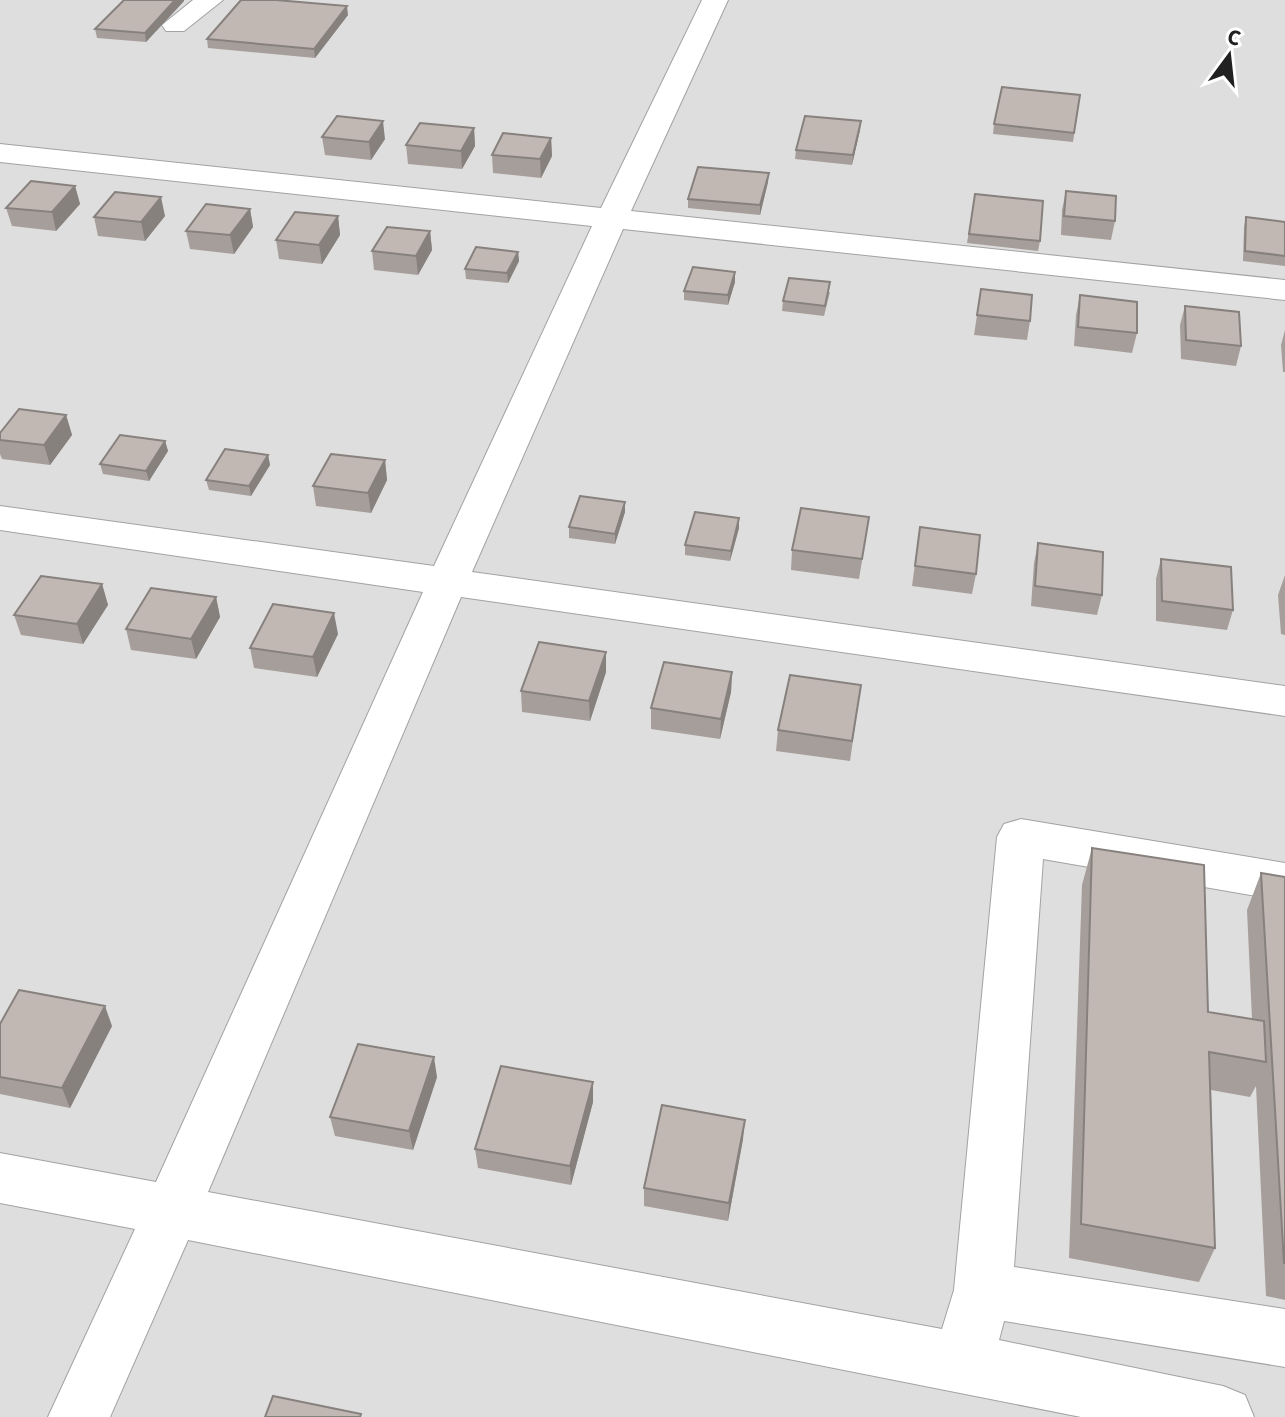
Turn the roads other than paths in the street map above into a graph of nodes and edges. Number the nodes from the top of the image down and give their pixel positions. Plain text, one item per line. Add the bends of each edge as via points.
1 (210, 0) edge
2 (715, 0) edge
3 (175, 25) dead end
4 (0, 153) edge
5 (609, 218) junction
6 (1285, 290) edge
7 (0, 518) edge
8 (446, 580) junction
9 (1285, 701) edge
10 (1285, 882) edge
11 (0, 1178) edge
12 (173, 1211) junction
13 (983, 1290) junction
14 (1285, 1338) edge
15 (963, 1362) junction
16 (79, 1417) edge
17 (1223, 1417) edge

1 - 3 street
2 - 5 street
4 - 5 street
5 - 6 street
5 - 8 street
7 - 8 street
8 - 9 street
8 - 12 street
10 - 13 street via 1021,837
11 - 12 street
12 - 15 street
12 - 16 street
13 - 14 street
13 - 15 street
15 - 17 street

